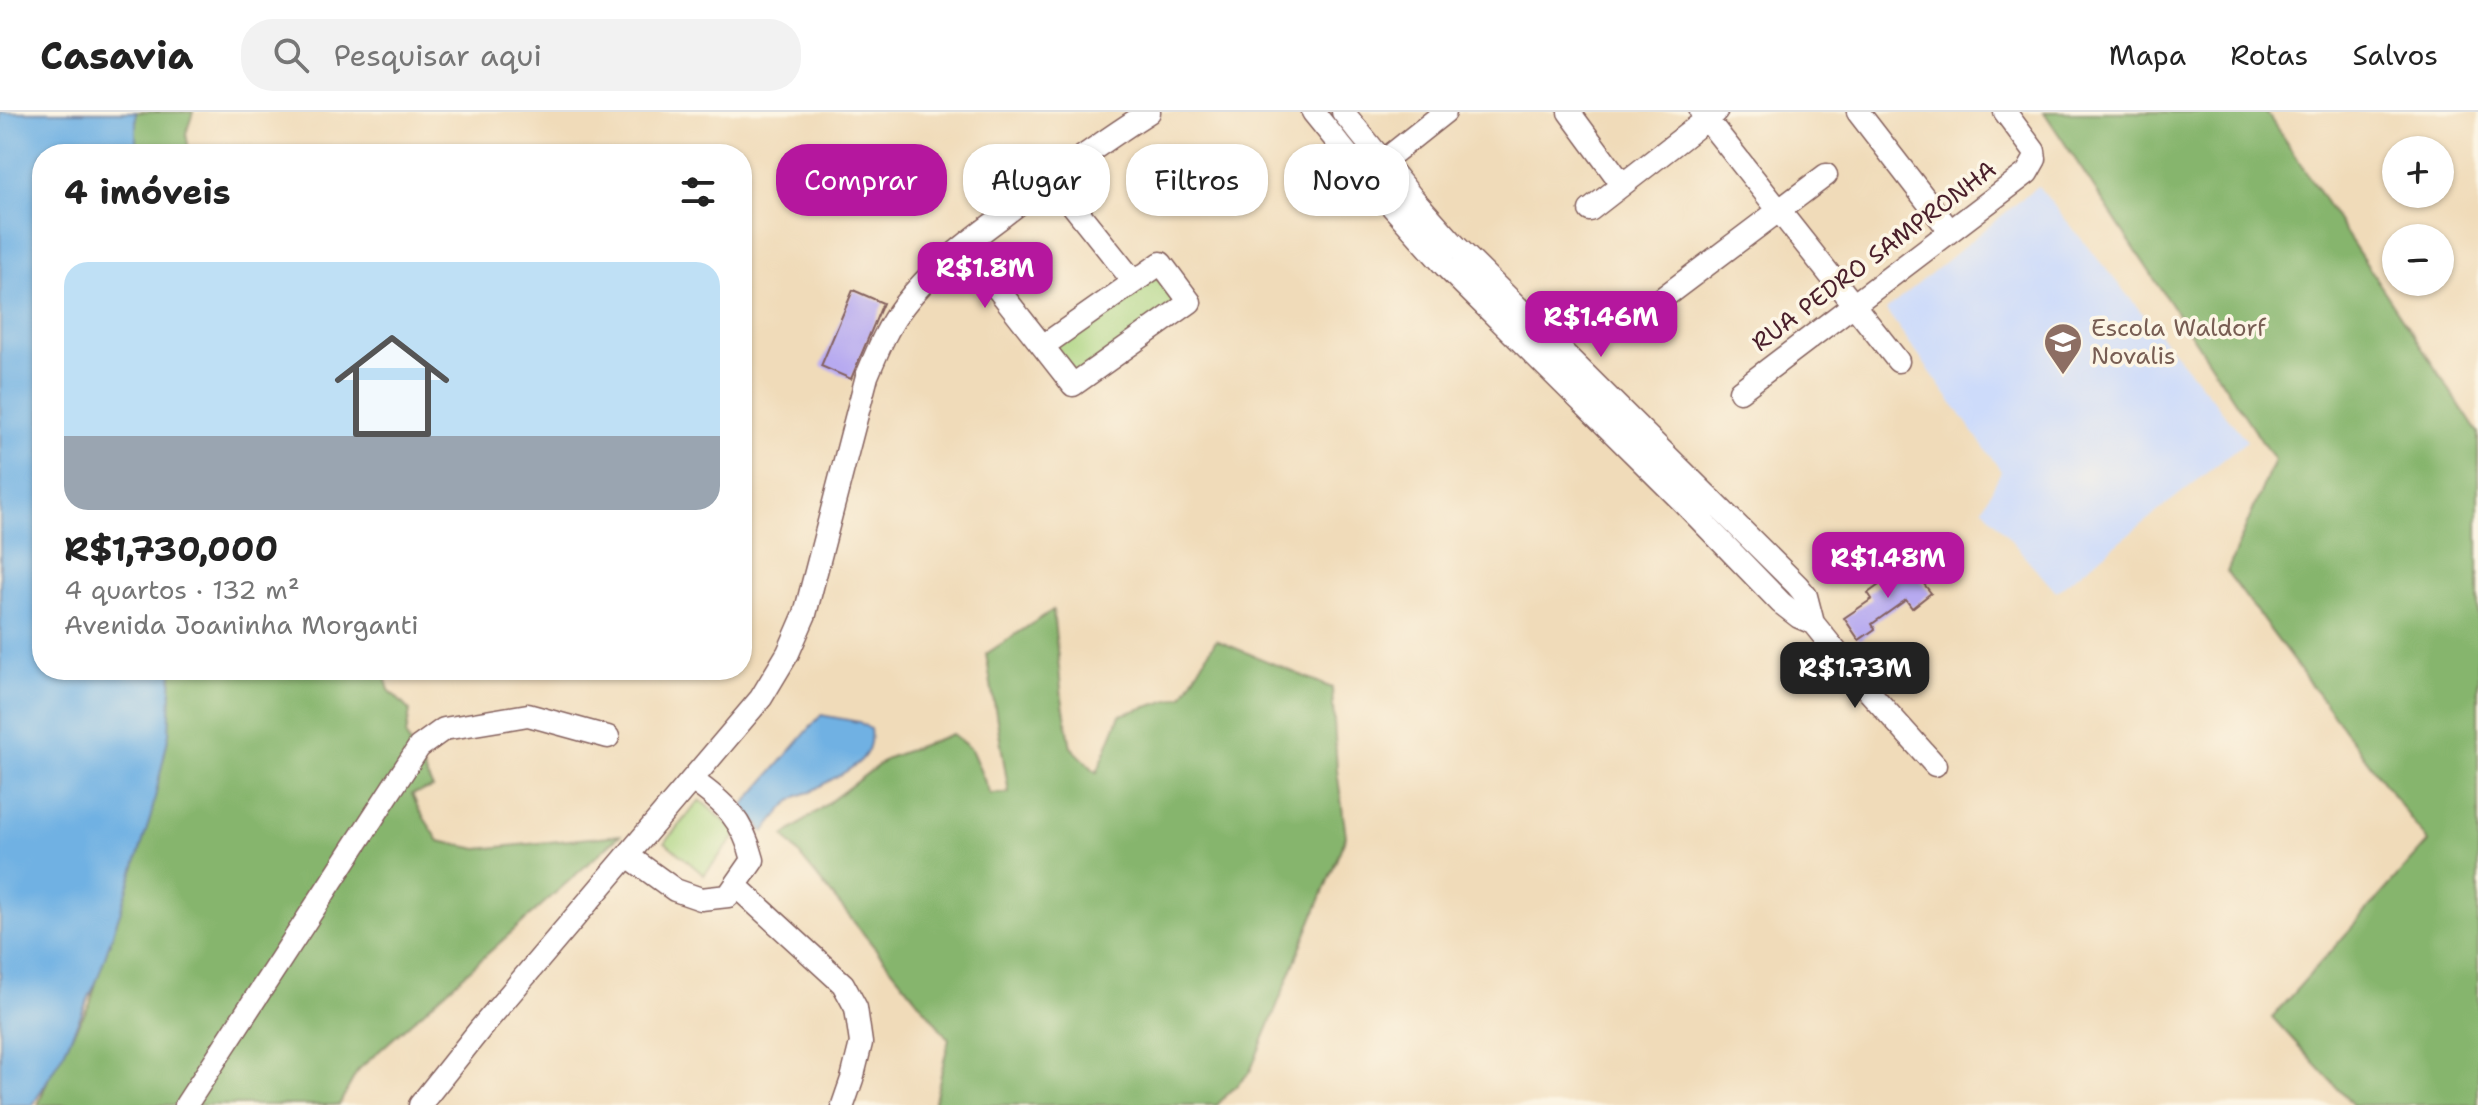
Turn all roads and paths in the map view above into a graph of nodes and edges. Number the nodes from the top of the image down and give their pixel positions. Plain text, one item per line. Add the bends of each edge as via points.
1 (1149, 112) edge
2 (1313, 112) edge
3 (1343, 112) edge
4 (1445, 112) edge
5 (1569, 112) edge
6 (1858, 112) edge
7 (2005, 112) edge
8 (1708, 114) edge
9 (1101, 144) edge
10 (1347, 144) edge
11 (1360, 144) edge
12 (1405, 144) edge
13 (1826, 175) dead end
14 (1622, 184) junction
15 (1590, 210) dead end
16 (1779, 210) junction
17 (1002, 216) edge
18 (1081, 216) edge
19 (1408, 216) edge
20 (1950, 231) junction
21 (964, 246) junction
22 (1134, 282) junction
23 (1664, 297) dead end
24 (1854, 306) junction
25 (1043, 346) junction
26 (1898, 361) dead end
27 (1740, 391) dead end
28 (608, 737) dead end
29 (1935, 765) dead end
30 (692, 780) junction
31 (628, 856) junction
32 (736, 886) junction
33 (186, 1105) edge
34 (420, 1105) edge
35 (843, 1105) edge

1 - 9 street
2 - 10 street
3 - 11 street
4 - 12 street
5 - 14 street
6 - 20 street
7 - 20 street, RUA PEDRO SAMPRONHA via 2035,159 2027,173
8 - 14 street
8 - 16 street
13 - 16 street
14 - 15 street
16 - 23 street
16 - 24 street
17 - 21 street
18 - 22 street
19 - 29 street via 1445,266 1694,499 1781,603 1813,623
20 - 24 street, RUA PEDRO SAMPRONHA
21 - 25 street
21 - 30 street via 926,279 882,341 867,376 797,634 761,698
22 - 25 street
22 - 25 street via 1161,263 1190,302 1073,385
24 - 26 street
24 - 27 street, RUA PEDRO SAMPRONHA
28 - 33 street via 528,715 444,729 419,747
30 - 31 street
30 - 32 street via 722,800 747,836 753,860
31 - 32 street via 675,890 701,899 728,896
31 - 34 street
32 - 35 street via 843,984 856,1008 861,1043

